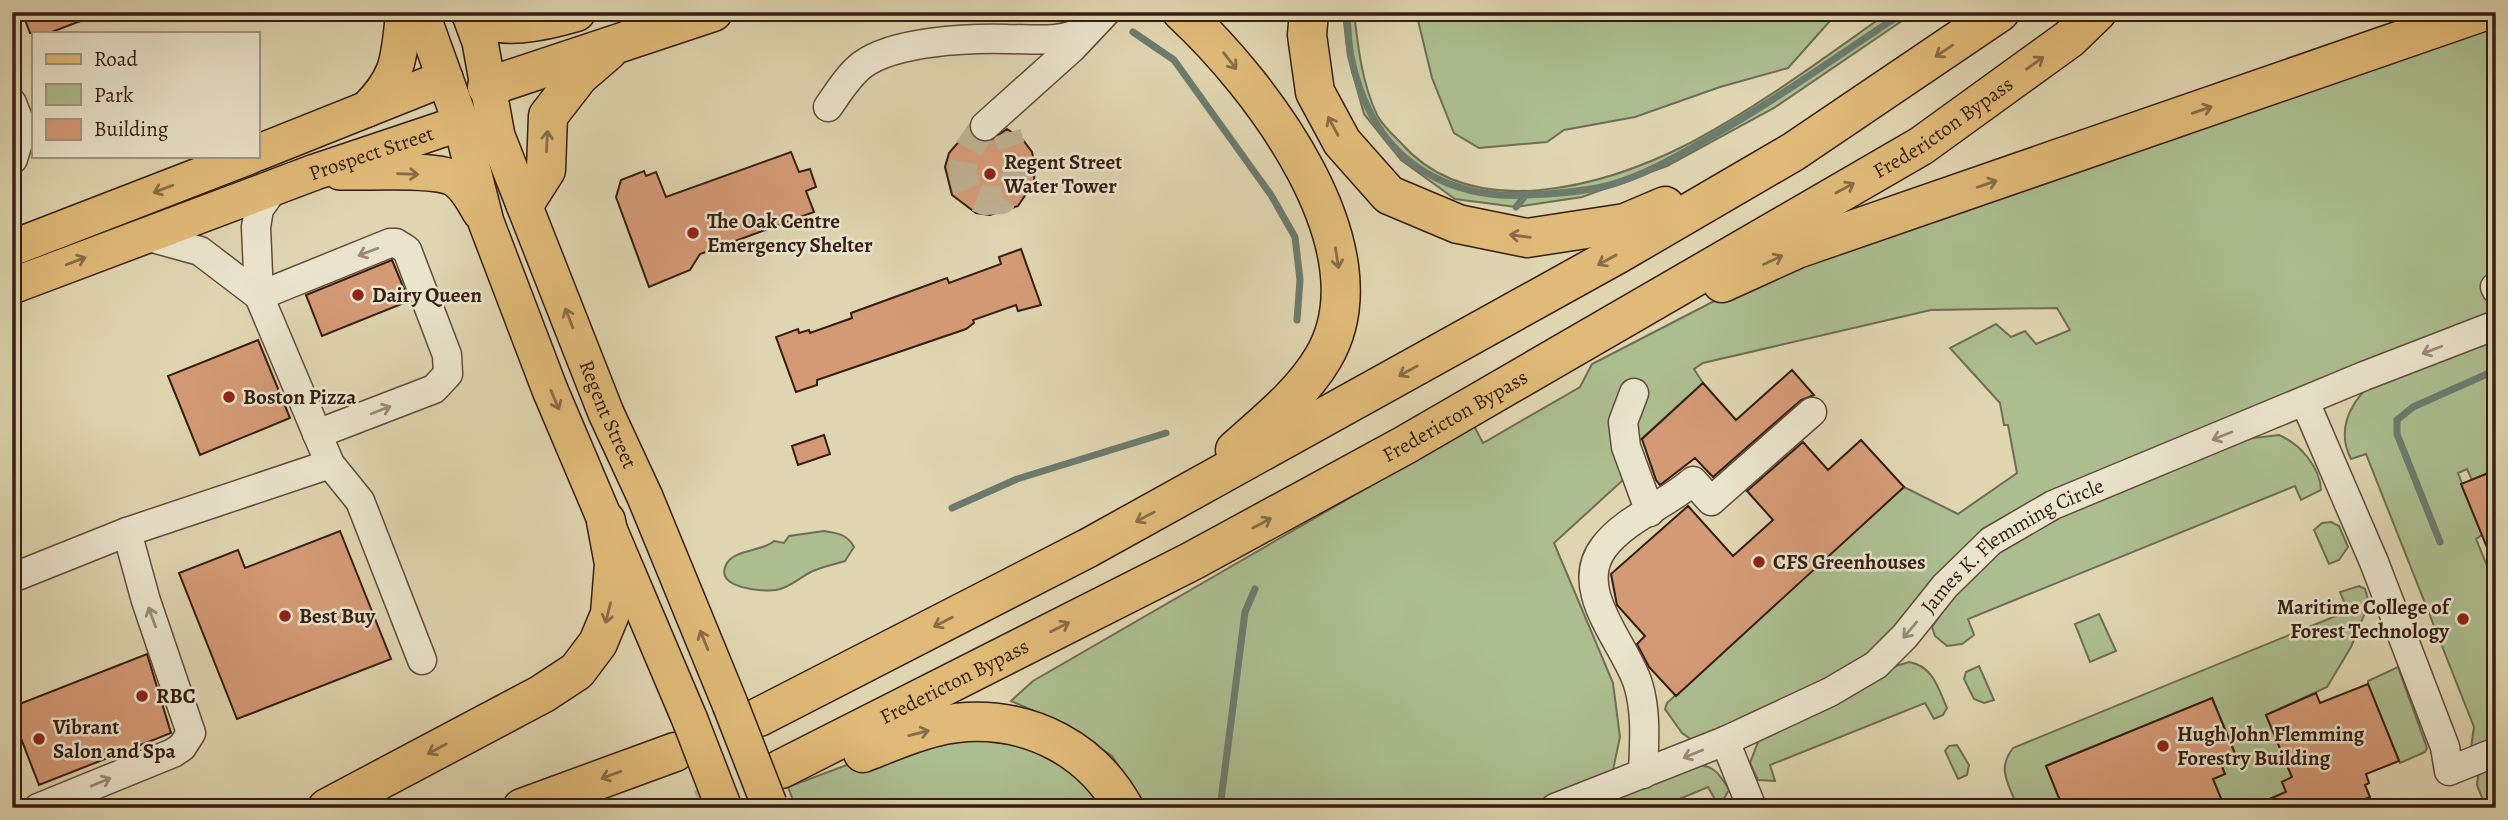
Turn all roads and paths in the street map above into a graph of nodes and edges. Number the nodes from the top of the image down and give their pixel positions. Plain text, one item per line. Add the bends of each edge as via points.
1 (404, 12) edge
2 (421, 12) edge
3 (469, 12) edge
4 (576, 12) edge
5 (713, 12) edge
6 (1182, 12) edge
7 (1309, 12) edge
8 (2000, 12) edge
9 (2098, 12) edge
10 (2482, 12) edge
11 (1095, 20) edge
12 (620, 41) junction
13 (445, 78) junction
14 (487, 87) junction
15 (12, 103) edge
16 (828, 107) dead end
17 (367, 109) junction
18 (461, 122) junction
19 (996, 129) tunnel mouth
20 (259, 152) edge
21 (1793, 152) junction
22 (245, 158) edge
23 (13, 159) edge
24 (315, 172) junction
25 (274, 188) junction
26 (525, 203) junction
27 (486, 222) junction
28 (142, 235) junction
29 (12, 248) edge
30 (12, 286) edge
31 (259, 296) junction
32 (2496, 325) edge
33 (1634, 393) dead end
34 (2305, 402) junction
35 (1812, 412) dead end
36 (317, 434) junction
37 (1405, 445) junction
38 (330, 464) junction
39 (1184, 495) junction
40 (1650, 512) junction
41 (606, 521) junction
42 (127, 532) junction
43 (12, 578) edge
44 (422, 660) dead end
45 (745, 710) junction
46 (682, 736) junction
47 (1725, 741) junction
48 (2496, 752) edge
49 (1643, 774) junction
50 (776, 791) edge
51 (38, 808) edge
52 (327, 808) edge
53 (522, 808) edge
54 (724, 808) edge
55 (1124, 808) edge
56 (1555, 808) edge
57 (1752, 808) edge

1 - 17 main road via 397,65 387,89
2 - 13 main road
3 - 4 highway via 480,20 502,23
3 - 14 main road, Regent Street
5 - 12 highway
6 -> 39 highway via 1220,47 1294,152 1317,192 1335,239 1340,277 1338,315 1324,358 1287,403
21 -> 7 highway via 1625,223 1527,238 1458,225 1389,195 1342,142 1315,92 1307,35
8 -> 21 highway
37 -> 9 highway, Fredericton Bypass via 1920,146 2069,39
37 -> 10 highway via 1692,297 1797,249
11 - 16 street via 1073,37 942,43 887,52 861,66
11 - 19 street via 1011,105
12 - 14 highway
26 -> 12 highway via 545,170 548,116 579,76
13 - 14 main road
13 - 17 main road, Prospect Street
13 - 18 main road
14 - 18 main road, Prospect Street
14 - 26 main road, Regent Street via 497,136
15 - 23 street via 22,129
17 - 20 main road, Prospect Street
18 - 24 main road, Prospect Street
18 - 27 main road
21 -> 39 highway
22 -> 29 main road
24 - 25 main road, Prospect Street
24 -> 27 main road via 453,178 467,189
25 - 28 main road, Prospect Street
25 - 31 street via 259,209 256,227
45 -> 26 main road, Regent Street via 606,412
27 -> 41 main road
30 -> 28 main road, Prospect Street
28 - 31 street via 200,251
31 - 36 street
36 -> 31 street via 434,389 448,374 447,355 407,250 390,243
32 -> 34 street, James K. Flemming Circle
33 - 40 street via 1623,422 1626,447
34 -> 47 street, James K. Flemming Circle via 2016,524 1991,541 1945,586 1876,665
34 - 48 street via 2374,562 2445,747 2449,771
35 - 40 street via 1712,501 1693,481
36 - 38 street
50 -> 37 highway, Fredericton Bypass
38 - 42 street
38 - 44 street via 360,501
39 -> 45 highway
40 - 49 street via 1622,529 1593,566 1593,588 1638,683 1644,712
41 - 46 main road
41 -> 52 highway via 614,564 610,614 598,643 577,671
42 - 43 street
51 -> 42 street via 173,753 191,733
45 - 50 main road, Regent Street, bridge
46 -> 53 highway
46 - 54 main road, bridge
47 -> 49 street, James K. Flemming Circle
47 - 57 street
49 - 56 street, James K. Flemming Circle
50 -> 55 highway via 913,733 966,722 990,723 1016,726 1063,742 1098,771

